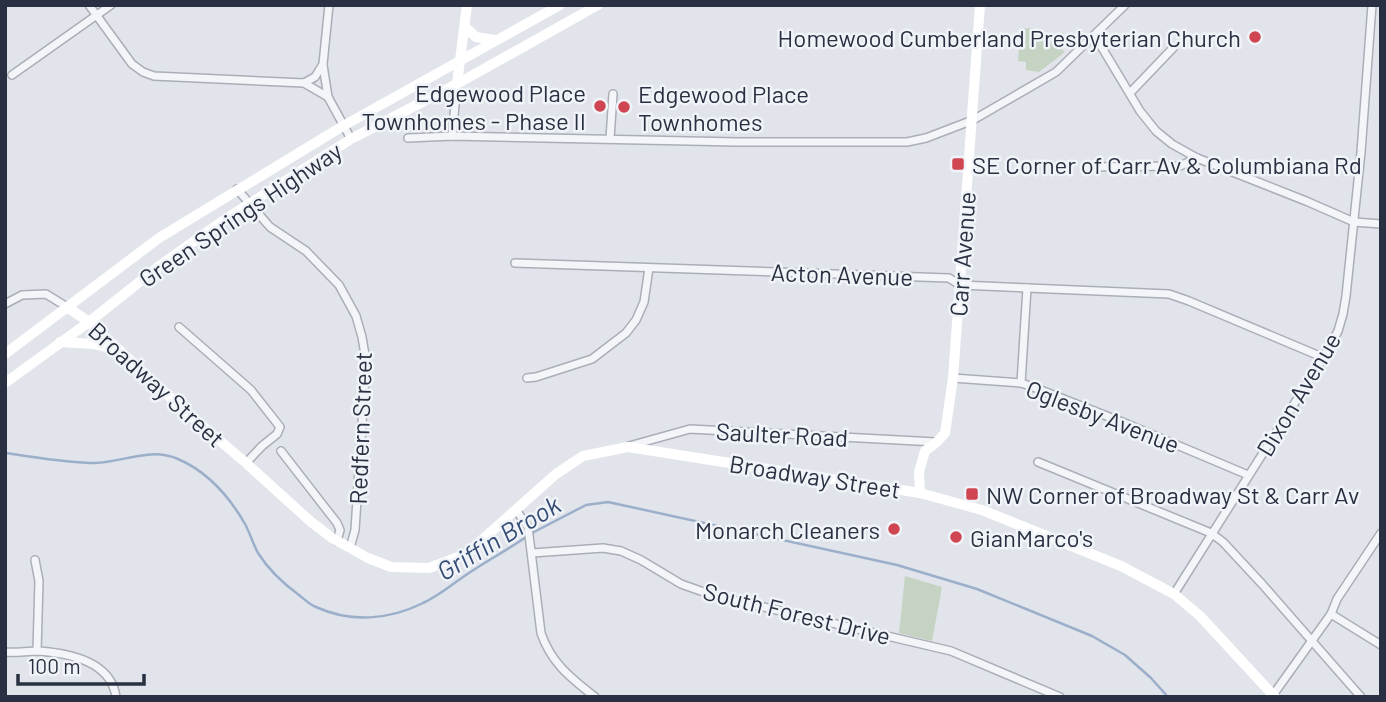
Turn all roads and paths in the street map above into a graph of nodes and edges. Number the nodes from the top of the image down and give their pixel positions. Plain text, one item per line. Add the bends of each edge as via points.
1 (89, 5) edge
2 (111, 5) edge
3 (328, 5) edge
4 (467, 5) edge
5 (560, 5) edge
6 (598, 5) edge
7 (980, 5) edge
8 (1125, 5) edge
9 (1372, 5) edge
10 (96, 16) junction
11 (465, 27) junction
12 (1095, 36) junction
13 (494, 40) junction
14 (1173, 48) dead end
15 (461, 60) junction
16 (323, 64) junction
17 (12, 75) dead end
18 (304, 83) junction
19 (457, 84) junction
20 (1130, 93) junction
21 (613, 94) dead end
22 (328, 97) junction
23 (973, 120) junction
24 (343, 126) junction
25 (452, 136) junction
26 (408, 138) dead end
27 (351, 139) junction
28 (610, 139) junction
29 (1197, 158) junction
30 (1087, 167) dead end
31 (237, 189) junction
32 (250, 204) junction
33 (1354, 222) junction
34 (1381, 224) edge
35 (515, 263) dead end
36 (649, 268) junction
37 (960, 285) junction
38 (1027, 288) junction
39 (5, 304) edge
40 (67, 307) junction
41 (89, 321) junction
42 (179, 327) dead end
43 (60, 342) junction
44 (120, 351) junction
45 (5, 354) edge
46 (1322, 357) junction
47 (527, 377) dead end
48 (953, 378) junction
49 (5, 383) edge
50 (1021, 383) junction
51 (937, 442) junction
52 (628, 447) junction
53 (281, 451) dead end
54 (1038, 462) dead end
55 (246, 463) junction
56 (1248, 475) junction
57 (920, 493) junction
58 (516, 510) junction
59 (1211, 533) junction
60 (1381, 533) edge
61 (337, 541) junction
62 (349, 548) junction
63 (532, 553) junction
64 (35, 560) dead end
65 (1174, 594) junction
66 (1331, 614) junction
67 (1312, 641) junction
68 (1381, 645) edge
69 (37, 651) junction
70 (5, 653) edge
71 (1274, 696) edge
72 (116, 697) edge
73 (595, 697) edge
74 (1060, 697) edge
75 (1361, 697) edge

1 - 10 street
2 - 10 street
3 - 16 street
4 - 11 street
5 - 13 street, Green Springs Highway
6 - 19 street, Green Springs Highway
7 - 23 street, Carr Avenue
8 - 12 street
9 - 33 street, Dixon Avenue
10 - 17 street
10 - 18 street via 132,64 154,76
11 - 13 street via 477,37
11 - 15 street
12 - 20 street
12 - 23 street via 1056,72
13 - 15 street, Green Springs Highway
14 - 20 street
15 - 19 street
15 - 24 street, Green Springs Highway
16 - 18 street
16 - 22 street
18 - 22 street
19 - 25 street
19 - 27 street, Green Springs Highway
20 - 29 street via 1156,131
21 - 28 street
22 - 24 street
23 - 28 street via 907,142
23 - 37 street, Carr Avenue
24 - 27 street
24 - 31 street, Green Springs Highway
25 - 26 street
25 - 28 street
27 - 32 street, Green Springs Highway
29 - 30 street via 1181,166
29 - 33 street
31 - 32 street, Redfern Street
31 - 40 street, Green Springs Highway via 159,238
32 - 41 street, Green Springs Highway
32 - 62 street, Redfern Street via 270,227 306,251 339,285 356,316 366,360 355,530
33 - 34 street
33 - 46 street, Dixon Avenue via 1343,314
35 - 36 street, Acton Avenue
36 - 37 street, Acton Avenue via 949,278
36 - 47 street via 644,302 626,333 592,359
37 - 38 street, Acton Avenue
37 - 48 street, Carr Avenue
38 - 46 street, Acton Avenue via 1169,294
38 - 50 street
39 - 40 street via 23,296 46,294
40 - 41 street, Broadway Street
40 - 45 street, Green Springs Highway
41 - 43 street, Green Springs Highway
41 - 44 street, Broadway Street
42 - 55 street, Broadway Street via 251,390 280,427
43 - 44 street
43 - 49 street, Green Springs Highway
44 - 55 street, Broadway Street
46 - 56 street, Dixon Avenue
48 - 50 street, Oglesby Avenue
48 - 51 street, Carr Avenue via 945,433
50 - 56 street, Oglesby Avenue
51 - 52 street, Saulter Road via 690,429
51 - 57 street, Carr Avenue via 925,451
52 - 57 street, Broadway Street
52 - 58 street, Broadway Street via 583,456
53 - 61 street via 337,523
54 - 59 street
55 - 61 street, Broadway Street
56 - 59 street, Dixon Avenue
57 - 65 street, Broadway Street via 1029,528 1121,566
58 - 62 street, Broadway Street via 466,554 429,568 391,567
58 - 63 street via 528,527
59 - 65 street, Dixon Avenue
59 - 67 street
60 - 66 street
61 - 62 street, Broadway Street
63 - 73 street via 545,645 570,678
63 - 74 street, South Forest Drive via 621,551 702,591 951,651
64 - 69 street via 39,580
65 - 71 street, Broadway Street
66 - 67 street
66 - 68 street
67 - 71 street
67 - 75 street
69 - 70 street
69 - 72 street via 84,659 108,677

